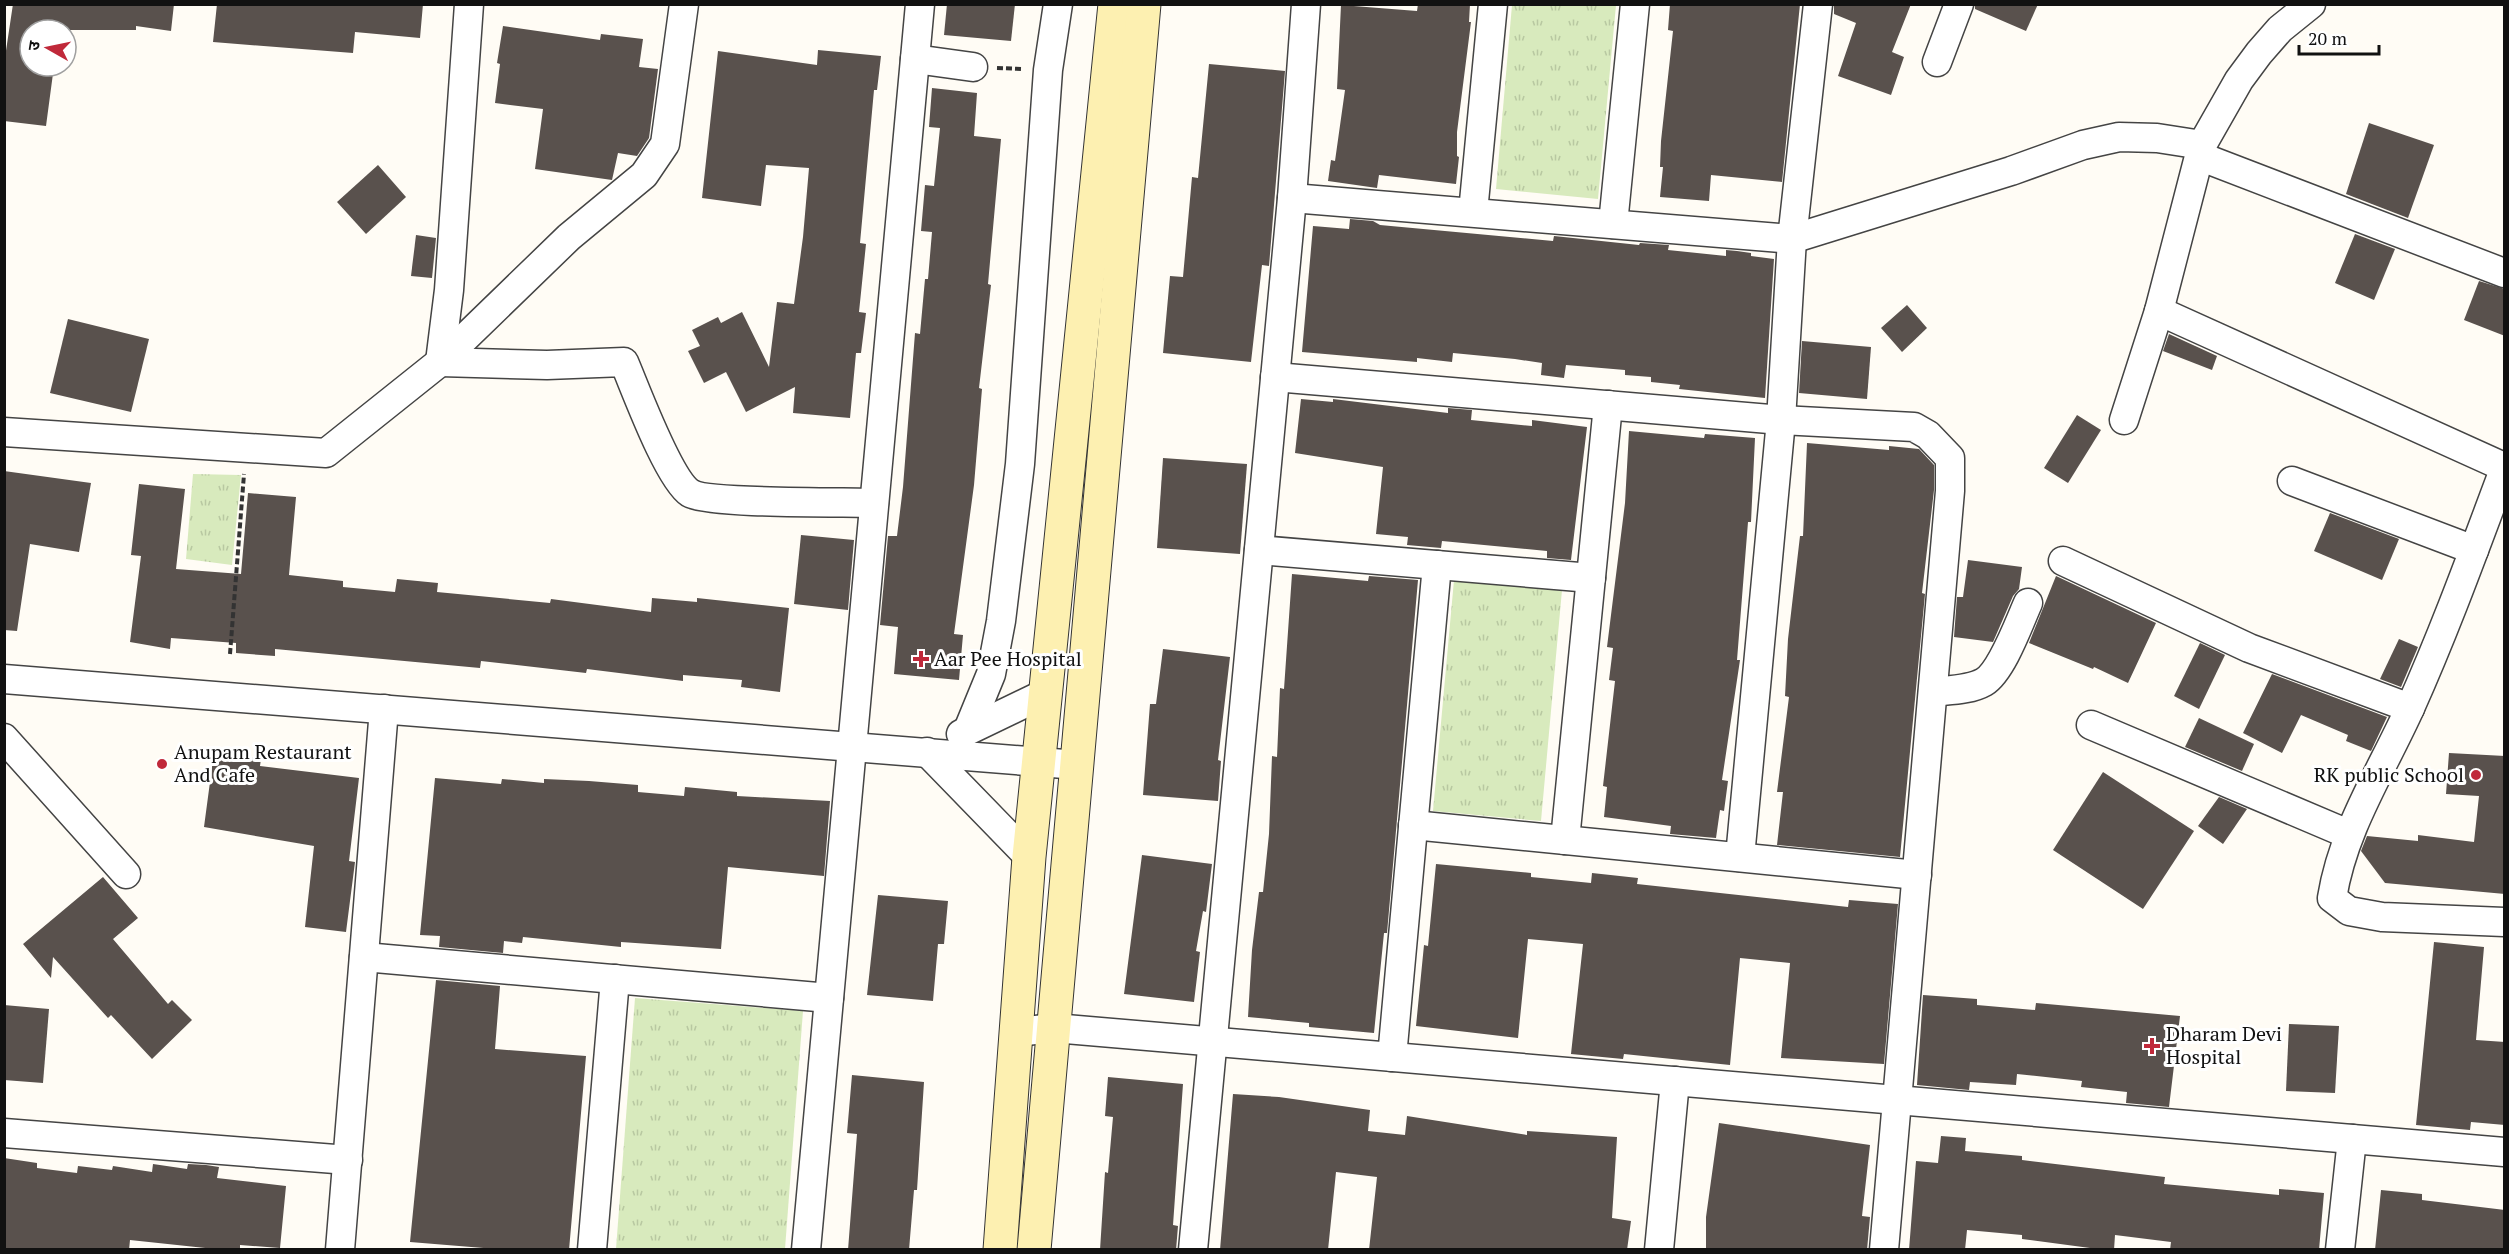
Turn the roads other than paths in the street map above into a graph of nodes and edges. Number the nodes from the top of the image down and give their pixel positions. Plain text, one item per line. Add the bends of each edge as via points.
1 (469, 4) edge
2 (684, 4) edge
3 (920, 4) edge
4 (1058, 4) edge
5 (1115, 4) edge
6 (1144, 4) edge
7 (1306, 4) edge
8 (1493, 4) edge
9 (1635, 4) edge
10 (1818, 4) edge
11 (1959, 4) edge
12 (2311, 4) edge
13 (915, 59) junction
14 (1937, 62) dead end
15 (973, 68) road end
16 (2200, 150) junction
17 (1292, 198) junction
18 (1473, 212) junction
19 (1612, 224) junction
20 (1792, 239) junction
21 (2505, 273) edge
22 (2159, 311) junction
23 (440, 362) junction
24 (1275, 377) junction
25 (1608, 405) junction
26 (1781, 420) junction
27 (2124, 420) dead end
28 (4, 432) edge
29 (2505, 468) edge
30 (2292, 481) dead end
31 (874, 503) junction
32 (1259, 550) junction
33 (2474, 550) junction
34 (2063, 561) dead end
35 (1437, 565) junction
36 (1591, 578) junction
37 (2028, 603) dead end
38 (4, 679) edge
39 (1933, 692) junction
40 (1046, 693) junction
41 (2410, 708) junction
42 (384, 709) junction
43 (2091, 725) dead end
44 (968, 730) junction
45 (4, 738) edge
46 (852, 746) junction
47 (927, 752) junction
48 (1038, 761) junction
49 (1077, 765) junction
50 (1413, 825) junction
51 (2348, 834) junction
52 (1565, 840) junction
53 (1029, 857) junction
54 (1740, 857) junction
55 (126, 874) dead end
56 (1917, 875) junction
57 (2505, 922) edge
58 (364, 957) junction
59 (615, 980) junction
60 (829, 998) junction
61 (1054, 1028) junction
62 (1016, 1032) junction
63 (1212, 1042) junction
64 (1392, 1057) junction
65 (1675, 1081) junction
66 (1896, 1100) junction
67 (4, 1133) edge
68 (2352, 1139) junction
69 (2505, 1152) edge
70 (348, 1160) junction
71 (340, 1250) edge
72 (592, 1250) edge
73 (806, 1250) edge
74 (1000, 1250) edge
75 (1034, 1250) edge
76 (1193, 1250) edge
77 (1659, 1250) edge
78 (1884, 1250) edge
79 (2340, 1250) edge

1 - 23 street via 449,290
2 - 23 street via 665,144 645,175 569,237
3 - 13 street
4 - 44 street via 1048,70 1020,464 1002,621 991,674
5 - 40 main road
6 - 49 main road
7 - 17 street
8 - 18 street
9 - 19 street
10 - 20 street
11 - 14 street
12 - 16 street via 2280,29 2259,53 2239,80
13 - 15 street
13 - 31 street
16 - 20 street via 2157,138 2119,137 2083,145
16 - 21 street
16 - 22 street
17 - 18 street
17 - 24 street
18 - 19 street
19 - 20 street
20 - 26 street
22 - 27 street
22 - 29 street
23 - 28 street via 326,453
23 - 31 street via 624,362 675,475 691,494 723,499
24 - 25 street
24 - 32 street
25 - 26 street
25 - 36 street
26 - 39 street via 1914,427 1928,435 1950,458
26 - 54 street
29 - 33 street
30 - 33 street
31 - 46 street
32 - 35 street
32 - 63 street
33 - 41 street
34 - 41 street via 2250,648
35 - 36 street
35 - 50 street
36 - 52 street
37 - 39 street via 2000,662 1985,681 1963,689
38 - 42 street
39 - 56 street
40 - 44 street
40 - 48 main road
41 - 51 street
42 - 46 street
42 - 58 street
43 - 51 street
44 - 47 street
45 - 55 street
46 - 47 street
46 - 60 street
47 - 48 street
47 - 53 street
48 - 49 street
48 - 53 main road
49 - 61 main road
50 - 52 street
50 - 64 street
51 - 57 street via 2332,898 2349,911 2382,917
52 - 54 street
53 - 62 main road
54 - 56 street
56 - 66 street
58 - 59 street
58 - 70 street
59 - 60 street
59 - 72 street
60 - 73 street
61 - 62 street
61 - 63 street
61 - 75 main road
62 - 74 main road
63 - 64 street
63 - 76 street
64 - 65 street
65 - 66 street
65 - 77 street
66 - 68 street
66 - 78 street
67 - 70 street
68 - 69 street
68 - 79 street
70 - 71 street

